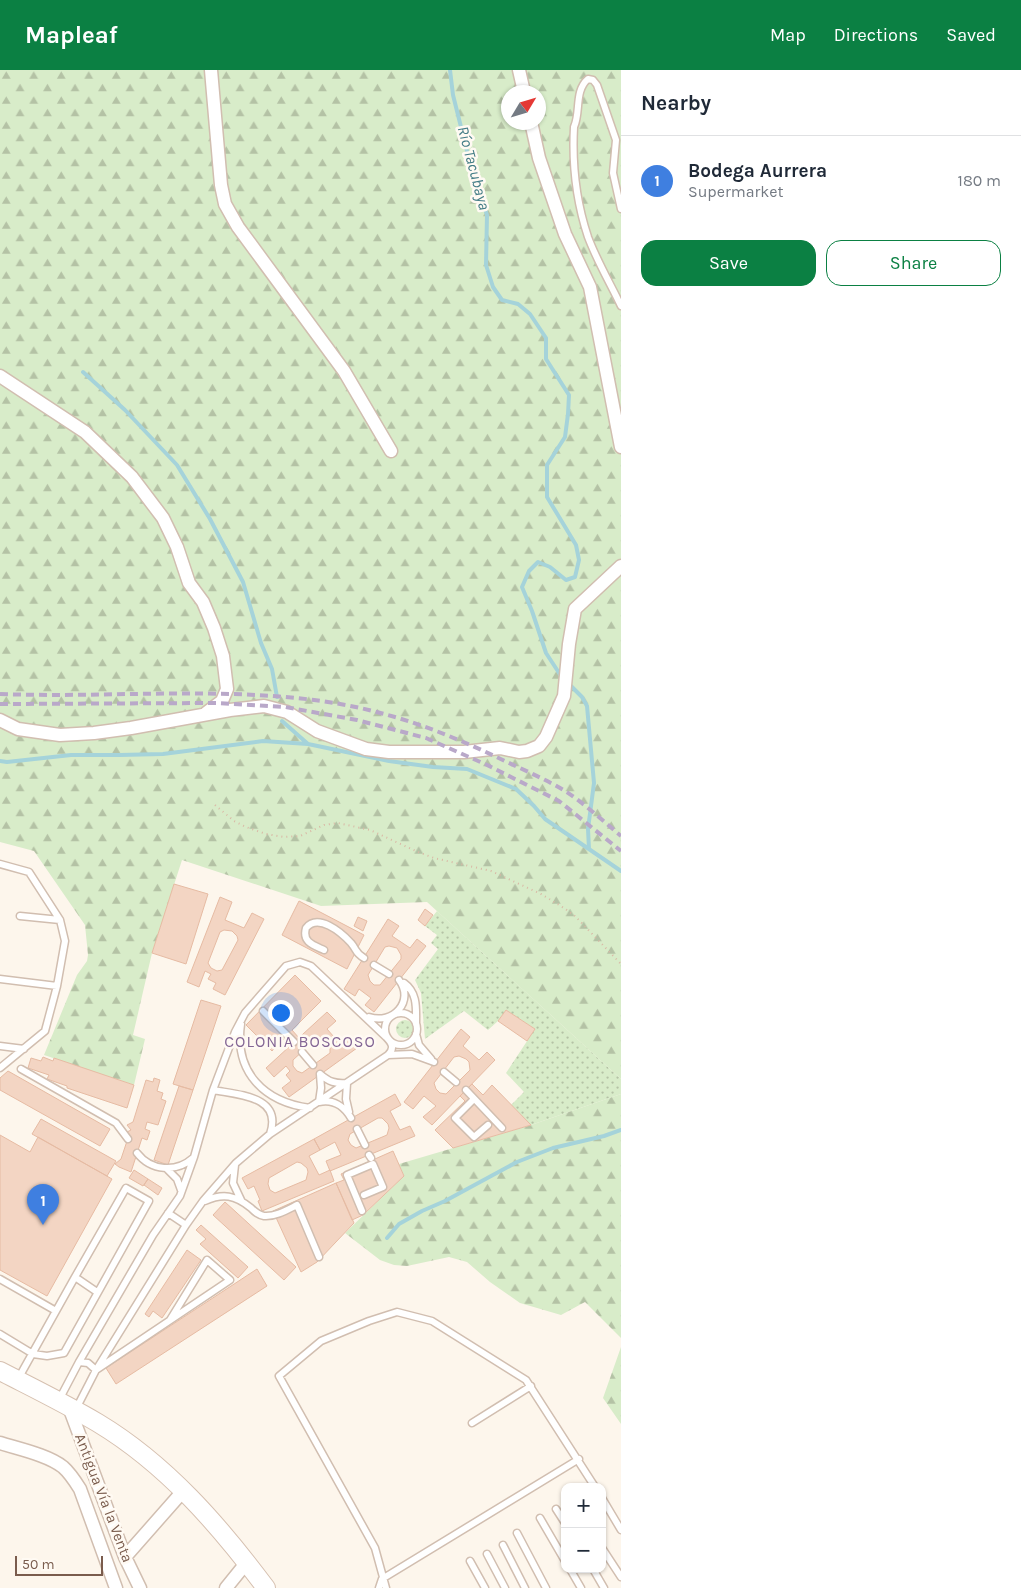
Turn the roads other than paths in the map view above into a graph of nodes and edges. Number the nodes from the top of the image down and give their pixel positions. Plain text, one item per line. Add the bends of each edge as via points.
1 (212, 70) edge
2 (519, 70) edge
3 (522, 85) edge
4 (533, 130) edge
5 (621, 209) edge
6 (621, 306) edge
7 (0, 376) edge
8 (621, 447) edge
9 (391, 452) dead end
10 (621, 566) edge
11 (202, 716) junction
12 (0, 720) edge
13 (0, 864) edge
14 (20, 916) dead end
15 (60, 920) junction
16 (324, 950) dead end
17 (364, 958) dead end
18 (374, 965) dead end
19 (389, 974) dead end
20 (0, 979) edge
21 (58, 986) junction
22 (263, 1011) dead end
23 (245, 1013) junction
24 (392, 1016) junction
25 (367, 1017) junction
26 (416, 1029) junction
27 (390, 1041) junction
28 (294, 1042) dead end
29 (405, 1044) junction
30 (0, 1046) edge
31 (24, 1049) junction
32 (302, 1052) dead end
33 (388, 1055) junction
34 (313, 1065) dead end
35 (0, 1068) edge
36 (21, 1069) dead end
37 (444, 1072) dead end
38 (456, 1082) dead end
39 (347, 1083) junction
40 (214, 1090) junction
41 (466, 1090) dead end
42 (474, 1099) junction
43 (319, 1102) junction
44 (310, 1108) junction
45 (488, 1125) dead end
46 (502, 1128) dead end
47 (357, 1130) dead end
48 (270, 1134) junction
49 (128, 1139) dead end
50 (365, 1144) dead end
51 (137, 1153) dead end
52 (194, 1157) junction
53 (236, 1163) junction
54 (167, 1169) junction
55 (181, 1192) junction
56 (364, 1195) dead end
57 (203, 1201) junction
58 (244, 1203) junction
59 (362, 1211) dead end
60 (168, 1213) junction
61 (186, 1225) junction
62 (319, 1257) dead end
63 (75, 1277) junction
64 (0, 1279) edge
65 (97, 1292) junction
66 (56, 1311) junction
67 (170, 1320) junction
68 (0, 1334) edge
69 (33, 1354) junction
70 (79, 1362) junction
71 (96, 1370) junction
72 (6, 1375) edge
73 (530, 1386) junction
74 (68, 1406) junction
75 (472, 1423) dead end
76 (0, 1443) edge
77 (579, 1459) junction
78 (594, 1483) edge
79 (184, 1490) junction
80 (606, 1505) edge
81 (556, 1509) dead end
82 (561, 1517) edge
83 (540, 1518) dead end
84 (621, 1530) edge
85 (517, 1533) dead end
86 (503, 1545) dead end
87 (561, 1553) edge
88 (487, 1554) dead end
89 (606, 1554) edge
90 (125, 1557) junction
91 (470, 1561) dead end
92 (247, 1562) junction
93 (572, 1573) edge
94 (595, 1573) edge
95 (621, 1577) edge
96 (382, 1580) junction
97 (116, 1588) edge
98 (140, 1588) edge
99 (226, 1588) edge
100 (266, 1588) edge
101 (379, 1588) edge
102 (386, 1588) edge
103 (485, 1588) edge
104 (505, 1588) edge
105 (526, 1588) edge
106 (546, 1588) edge
107 (581, 1588) edge
108 (604, 1588) edge

1 - 9 street via 225,204 238,227 344,371
2 - 3 street
4 - 8 street via 565,234 590,287
5 - 6 lane via 613,173 616,140 597,85 588,79 580,92 574,126 578,199 588,238
7 - 11 street via 85,432 132,477 163,518 189,583 203,602 223,656 226,689 222,701
10 - 11 street via 575,610 568,644 564,696 546,737 534,748 520,752 500,748 464,752 389,752 366,749 318,731 293,715 272,707 256,706
11 - 12 street via 122,730 60,735 18,729
13 - 15 lane via 29,872
14 - 15 lane
15 - 21 lane via 65,940
16 - 17 lane via 307,942 306,928 312,923 319,922 335,930
18 - 19 lane
20 - 21 lane
21 - 31 lane via 45,1031
22 - 28 lane
23 - 25 lane via 286,966 300,962 311,966
23 - 40 lane
23 - 44 lane via 240,1043 256,1082 271,1096
24 - 25 lane via 380,1019
24 - 26 lane via 409,1016
24 - 26 lane via 401,1007 405,996 405,988 399,980 415,997
24 - 27 lane via 385,1025
25 - 27 lane
26 - 29 lane via 410,1042
26 - 33 lane via 419,1045 434,1062 412,1054
27 - 29 lane
27 - 33 lane via 392,1047
29 - 33 lane
30 - 31 lane
31 - 35 lane
32 - 34 lane
33 - 39 lane
36 - 49 lane via 116,1123
37 - 38 lane
39 - 43 lane
39 - 43 lane via 331,1082 320,1074
39 - 43 lane via 346,1100 351,1118 338,1105
40 - 48 lane via 263,1102 272,1118
40 - 52 lane
41 - 42 lane
42 - 45 lane via 455,1118 474,1137
42 - 46 lane
43 - 44 lane
44 - 48 lane
47 - 50 lane
48 - 53 lane
51 - 54 lane via 143,1160
52 - 54 lane
52 - 55 lane
53 - 57 lane
53 - 58 lane via 234,1183
54 - 55 lane via 177,1178
55 - 60 lane
56 - 59 lane via 383,1187 373,1164 347,1175
57 - 58 lane via 224,1195
57 - 61 lane
58 - 62 lane via 264,1216 297,1205
60 - 61 lane
60 - 70 lane
61 - 71 lane
63 - 65 lane
63 - 65 lane via 126,1188 149,1201
63 - 66 lane
64 - 66 lane
65 - 69 lane via 64,1352 48,1356
66 - 69 lane
67 - 67 lane via 177,1315 230,1280 207,1260
67 - 71 lane
68 - 69 lane
69 - 72 lane
70 - 71 lane via 88,1363
70 - 74 lane
71 - 74 lane
72 - 74 main road
73 - 75 lane
73 - 77 lane
73 - 96 lane via 526,1380 432,1321 397,1312 321,1341 279,1376 375,1548
74 - 79 main road via 99,1423
74 - 90 street, Antigua Vía la Venta
76 - 97 street via 51,1460 72,1476 80,1489
77 - 78 lane
77 - 96 lane
79 - 90 street
79 - 92 main road
80 - 84 lane
81 - 82 lane
83 - 87 lane
85 - 106 lane
86 - 105 lane
88 - 104 lane
89 - 95 lane
90 - 98 street, Antigua Vía la Venta
91 - 103 lane
92 - 99 street
92 - 100 main road
93 - 107 lane
94 - 108 lane
96 - 101 lane
96 - 102 lane

